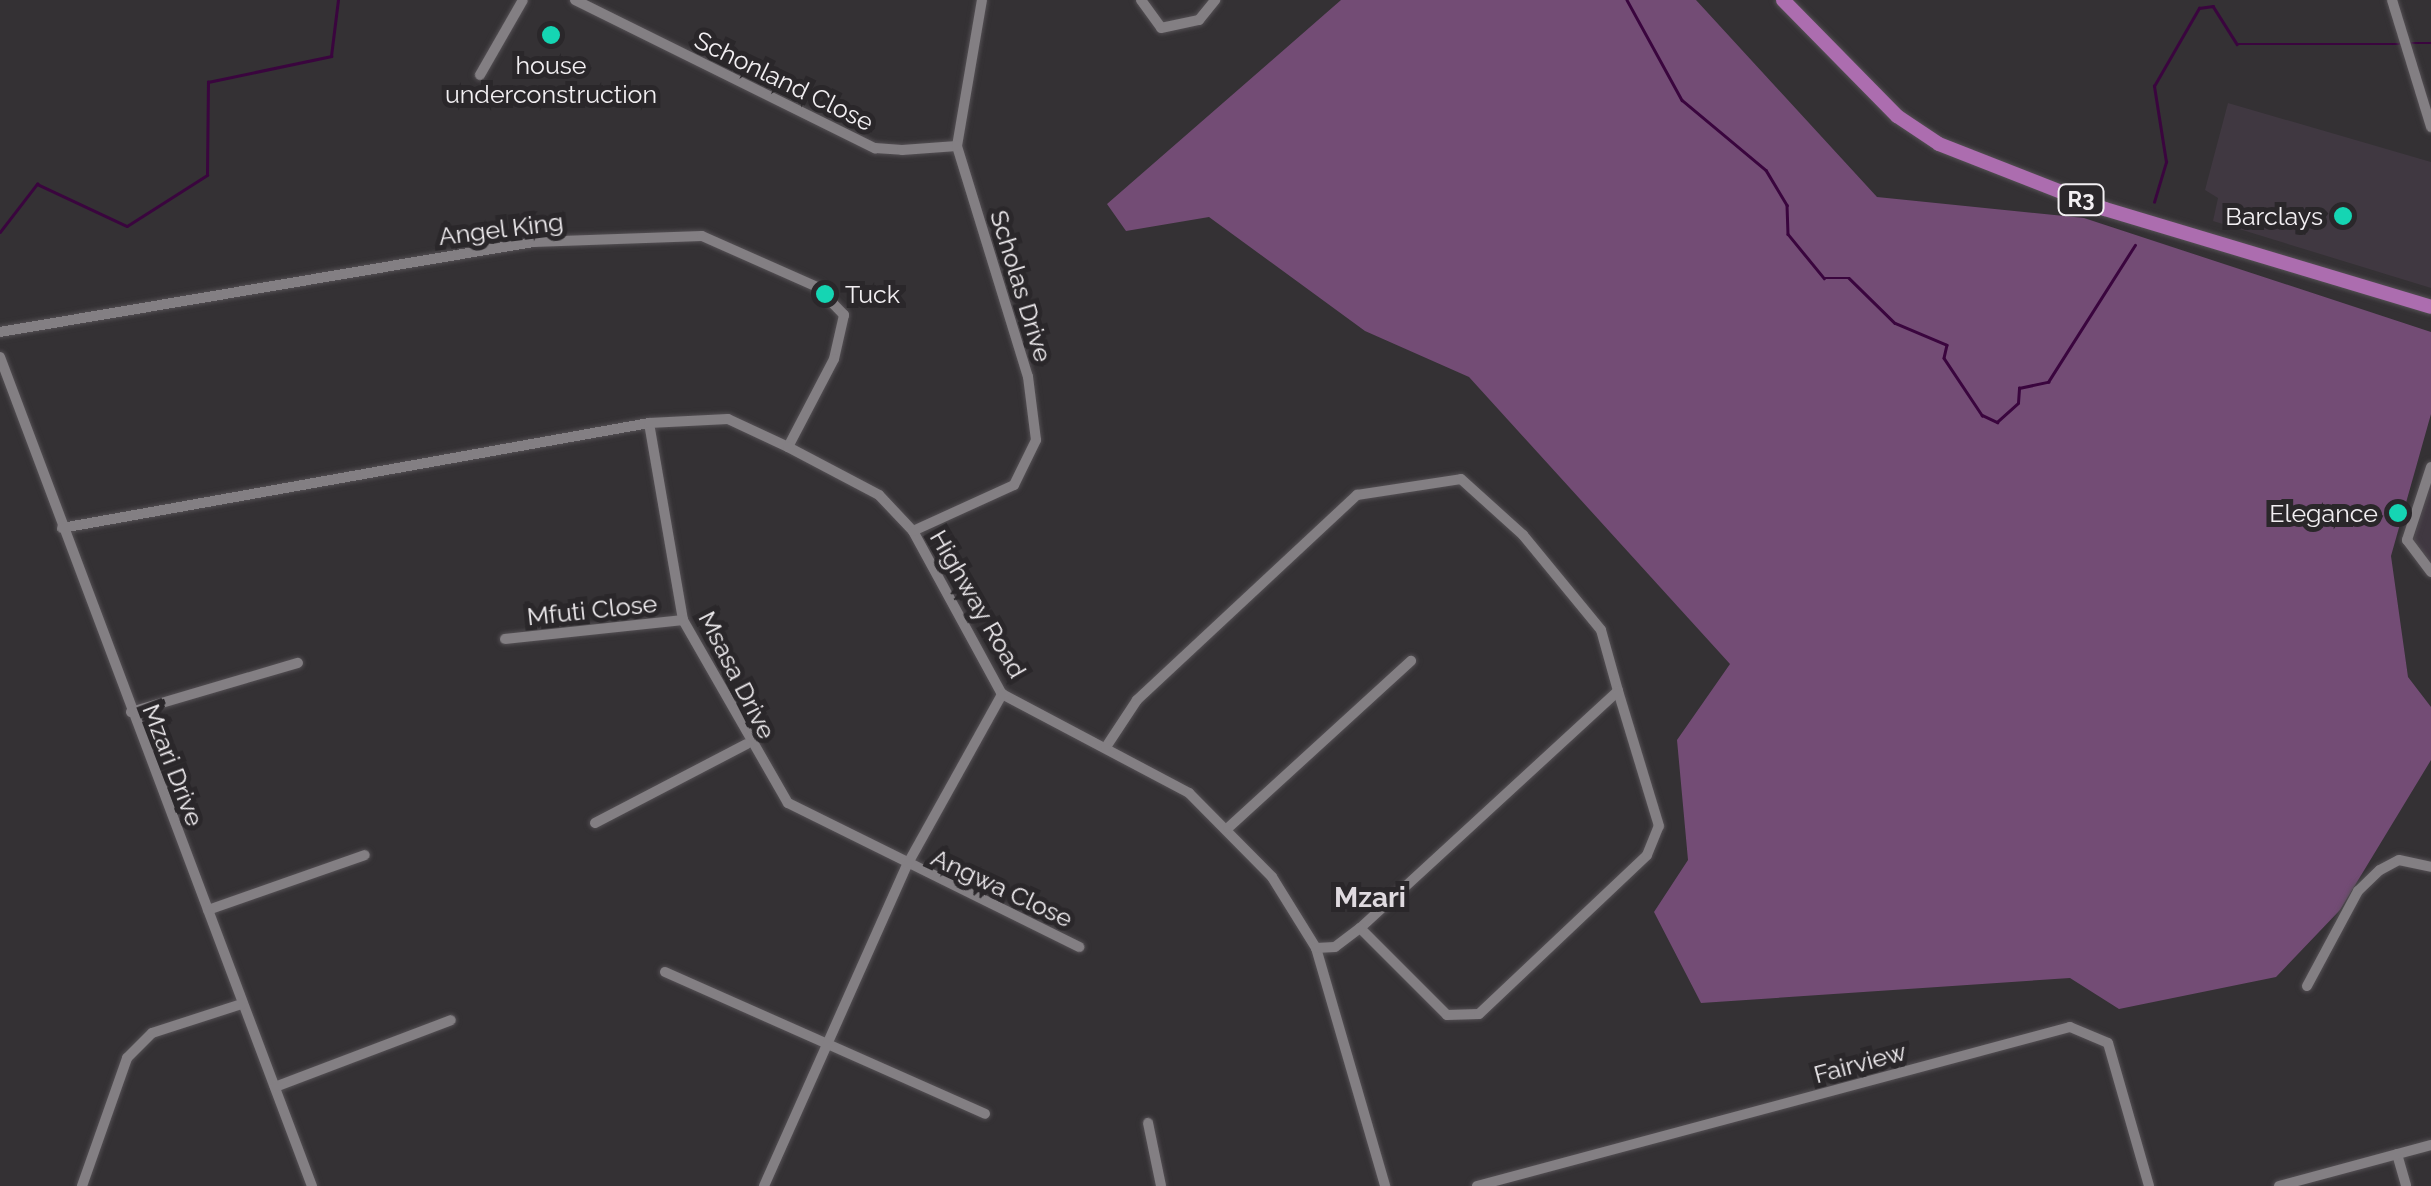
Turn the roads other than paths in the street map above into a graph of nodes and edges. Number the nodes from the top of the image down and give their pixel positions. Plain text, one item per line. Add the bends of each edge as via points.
1 (523, 0) edge
2 (576, 0) edge
3 (982, 0) edge
4 (1141, 0) edge
5 (1215, 0) edge
6 (1783, 0) edge
7 (2392, 0) edge
8 (480, 75) dead end
9 (2431, 127) edge
10 (958, 146) junction
11 (2431, 307) edge
12 (0, 332) edge
13 (0, 357) edge
14 (650, 422) junction
15 (788, 447) junction
16 (2431, 467) edge
17 (62, 528) junction
18 (914, 531) junction
19 (2431, 572) edge
20 (684, 620) junction
21 (505, 639) dead end
22 (1411, 661) dead end
23 (298, 664) dead end
24 (1618, 691) junction
25 (1002, 694) junction
26 (131, 712) junction
27 (747, 744) junction
28 (1106, 747) junction
29 (595, 823) dead end
30 (1228, 828) junction
31 (364, 854) dead end
32 (907, 865) junction
33 (2431, 867) edge
34 (208, 910) junction
35 (1360, 928) junction
36 (1079, 947) dead end
37 (1316, 948) junction
38 (666, 972) dead end
39 (2307, 986) dead end
40 (242, 1004) junction
41 (451, 1020) dead end
42 (828, 1040) junction
43 (275, 1087) junction
44 (984, 1114) dead end
45 (1148, 1123) dead end
46 (2431, 1146) edge
47 (2397, 1154) junction
48 (82, 1186) edge
49 (312, 1186) edge
50 (764, 1186) edge
51 (1162, 1186) edge
52 (1385, 1186) edge
53 (1477, 1186) edge
54 (2149, 1186) edge
55 (2280, 1186) edge
56 (2406, 1186) edge

1 - 8 street
2 - 10 street, Schonland Close via 875,148
3 - 10 street
4 - 5 street via 1161,28 1199,20
6 - 11 highway, R3 via 1897,116 1940,144 2106,209
7 - 9 street
10 - 18 street, Scholas Drive via 1028,377 1036,440 1014,484
12 - 15 street, Angel King via 532,242 702,236 817,287 844,314 834,359
13 - 17 street, Mzari Drive
14 - 15 street, Highway Road via 728,419
14 - 17 street, Highway Road
14 - 20 street, Msasa Drive
15 - 18 street, Highway Road via 879,495
16 - 19 street via 2407,540
17 - 26 street, Mzari Drive
18 - 25 street, Highway Road
20 - 21 street, Mfuti Close
20 - 27 street, Msasa Drive
22 - 30 street
23 - 26 street
24 - 28 street via 1600,630 1523,535 1461,479 1436,478 1357,495 1138,700
24 - 35 street
24 - 35 street via 1660,826 1648,855 1479,1014 1447,1015
25 - 28 street, Highway Road
25 - 32 street
26 - 34 street, Mzari Drive
27 - 29 street
27 - 32 street, Msasa Drive via 788,803
28 - 30 street, Highway Road
30 - 37 street, Highway Road
31 - 34 street
32 - 36 street, Angwa Close
32 - 42 street
33 - 39 street via 2399,860 2358,891
34 - 40 street, Mzari Drive
35 - 37 street via 1335,947
37 - 52 street, Highway Road
38 - 42 street
40 - 43 street, Mzari Drive
40 - 48 street via 152,1034 127,1058
41 - 43 street
42 - 44 street
42 - 50 street
43 - 49 street, Mzari Drive
45 - 51 street
46 - 47 street
47 - 55 street
47 - 56 street
53 - 54 street, Fairview via 2070,1027 2108,1043

